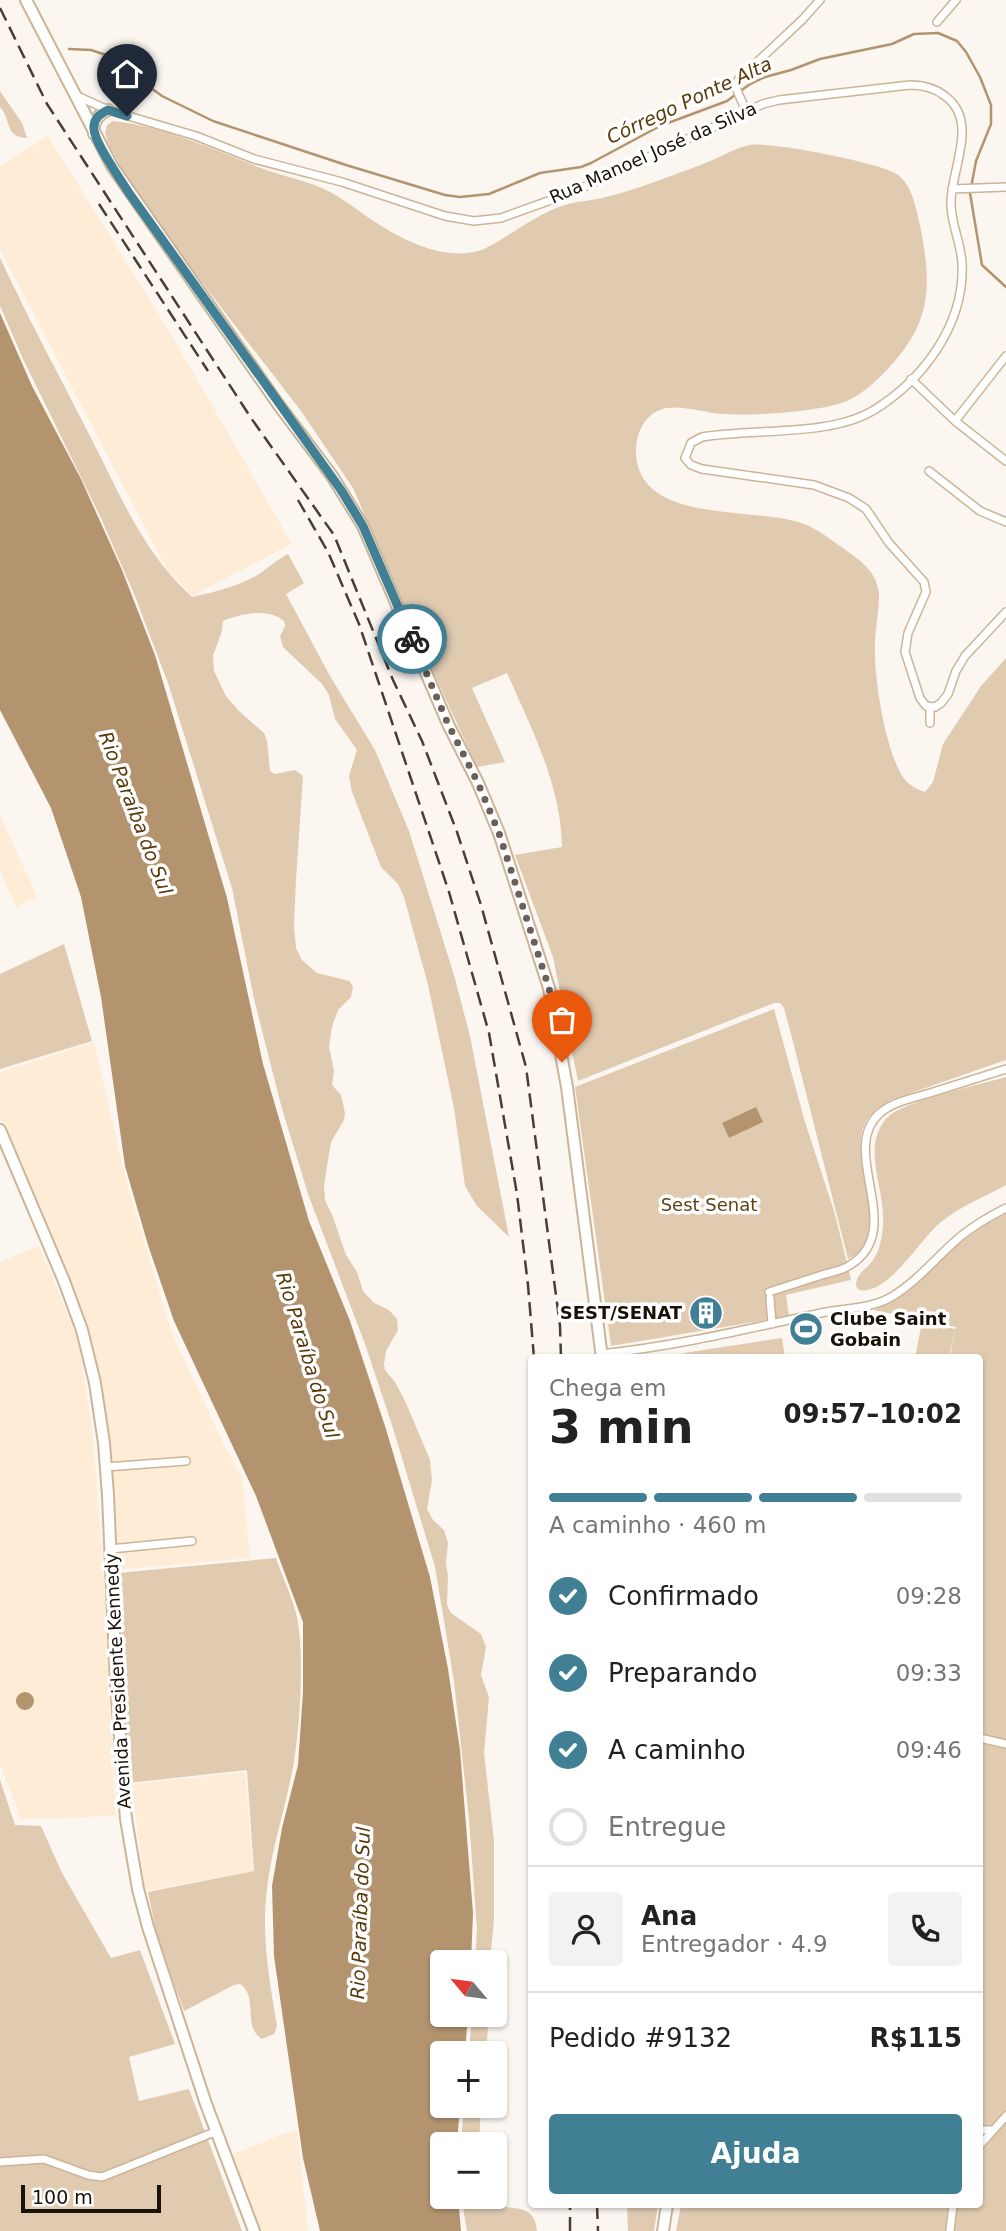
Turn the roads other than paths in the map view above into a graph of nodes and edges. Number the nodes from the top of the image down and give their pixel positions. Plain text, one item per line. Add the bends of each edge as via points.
1 (26, 0) edge
2 (820, 0) edge
3 (956, 0) edge
4 (937, 22) dead end
5 (72, 92) junction
6 (108, 110) junction
7 (746, 111) junction
8 (94, 134) junction
9 (1006, 187) edge
10 (952, 189) junction
11 (1006, 356) edge
12 (911, 379) junction
13 (955, 421) junction
14 (1006, 461) edge
15 (929, 471) dead end
16 (1006, 522) edge
17 (1006, 612) edge
18 (930, 707) junction
19 (930, 723) dead end
20 (1006, 1069) edge
21 (0, 1130) edge
22 (1006, 1208) edge
23 (772, 1324) junction
24 (659, 1348) junction
25 (602, 1354) edge
26 (616, 1354) edge
27 (660, 1354) edge
28 (186, 1461) dead end
29 (106, 1467) junction
30 (192, 1541) dead end
31 (110, 1549) junction
32 (983, 1739) edge
33 (1006, 1744) edge
34 (1006, 2116) edge
35 (983, 2130) edge
36 (993, 2130) junction
37 (217, 2132) junction
38 (983, 2142) edge
39 (0, 2162) edge
40 (667, 2208) edge
41 (953, 2208) edge
42 (254, 2231) edge
43 (663, 2231) edge
44 (950, 2231) edge

1 - 5 main road
2 - 7 street via 738,80 736,88
3 - 4 street
5 - 6 street, Rua Manoel José da Silva
5 - 8 main road
6 - 7 street, Rua Manoel José da Silva via 254,159 474,222 501,218 573,191
6 - 8 main road via 96,120
7 - 10 street, Rua Manoel José da Silva via 779,100 926,86 947,97 961,122
8 - 25 main road via 129,193 363,526 488,808 549,988 567,1087
9 - 10 street
10 - 12 street, Rua Manoel José da Silva via 951,209 962,258 959,304 942,342
11 - 13 street
12 - 13 street
12 - 18 street, Rua Manoel José da Silva via 880,406 849,422 702,437 692,441 685,456 689,464 702,469 805,483 840,494 866,509 925,582 905,652 922,702
13 - 14 street
15 - 16 street via 980,511
17 - 18 street via 962,660 943,700
18 - 19 street
20 - 23 street via 896,1104 879,1114 866,1141 874,1220 866,1248 846,1268 769,1295
21 - 29 main road, Avenida Presidente Kennedy via 82,1330 95,1383
22 - 23 street via 960,1236 894,1295 874,1304
23 - 24 street
24 - 26 street
24 - 27 street
28 - 29 street
29 - 31 main road, Avenida Presidente Kennedy
30 - 31 street
31 - 37 main road, Avenida Presidente Kennedy via 131,1856 148,1927
32 - 33 street
34 - 36 street
35 - 36 street
36 - 38 street
37 - 39 street via 102,2177 44,2159
37 - 42 main road, Avenida Presidente Kennedy
40 - 43 main road
41 - 44 street

